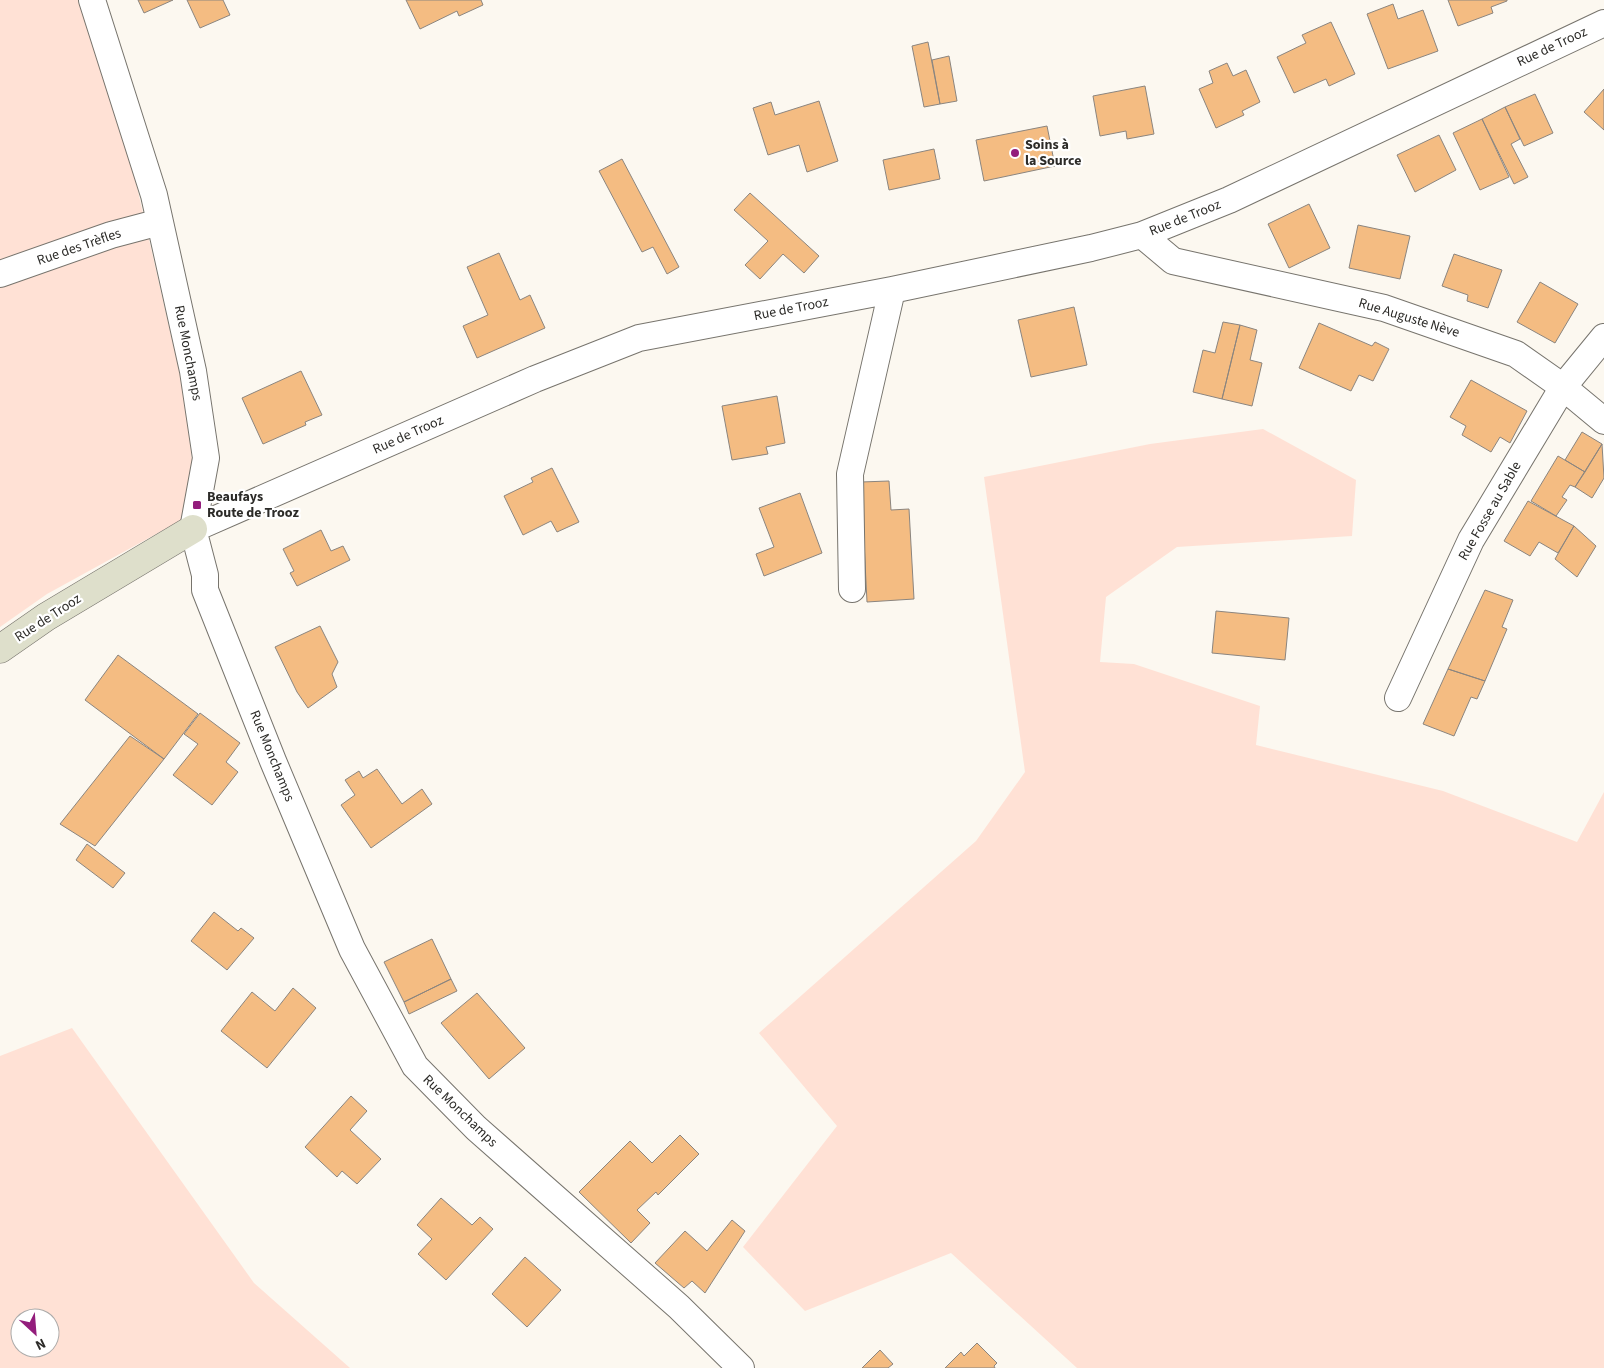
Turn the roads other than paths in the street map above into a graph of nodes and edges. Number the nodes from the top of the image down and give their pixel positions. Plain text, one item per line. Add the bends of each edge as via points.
1 (92, 0) edge
2 (1604, 23) edge
3 (160, 222) junction
4 (1142, 235) junction
5 (0, 274) edge
6 (892, 290) junction
7 (1604, 337) edge
8 (1563, 387) junction
9 (1604, 422) edge
10 (193, 529) junction
11 (852, 590) dead end
12 (0, 649) edge
13 (1398, 698) dead end
14 (741, 1368) edge

1 - 3 street, Rue Monchamps
2 - 4 street, Rue de Trooz via 1229,200
3 - 5 street, Rue des Trèfles via 111,235
3 - 10 street, Rue Monchamps via 193,371 206,458
4 - 6 street, Rue de Trooz
4 - 8 street, Rue Auguste Nève via 1172,261 1384,308 1516,354
6 - 10 street, Rue de Trooz via 639,338 535,378
6 - 11 street via 850,474
7 - 8 street, Rue Fosse au Sable
8 - 9 street, Rue Auguste Nève
8 - 13 street, Rue Fosse au Sable via 1471,540
10 - 12 street, Rue de Trooz via 46,617
10 - 14 street, Rue Monchamps via 206,590 273,761 352,949 415,1066 476,1128 679,1307

